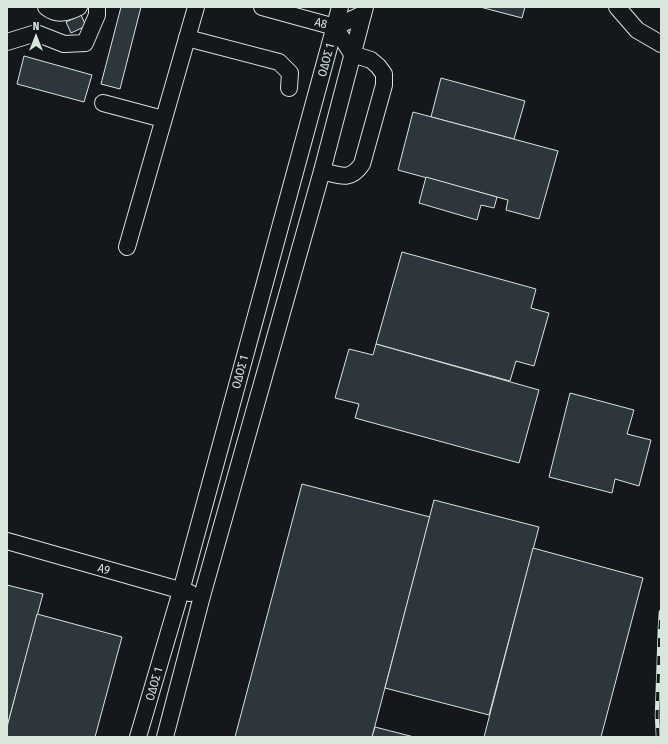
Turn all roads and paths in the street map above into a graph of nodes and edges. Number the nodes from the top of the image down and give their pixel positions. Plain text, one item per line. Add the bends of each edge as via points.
1 (46, 7) edge
2 (79, 7) edge
3 (97, 7) edge
4 (196, 7) edge
5 (262, 7) edge
6 (340, 7) edge
7 (617, 7) edge
8 (364, 11) edge
9 (335, 27) junction
10 (187, 38) junction
11 (7, 42) edge
12 (661, 44) edge
13 (352, 54) junction
14 (289, 88) dead end
15 (103, 103) dead end
16 (163, 119) junction
17 (322, 171) junction
18 (127, 247) dead end
19 (7, 541) edge
20 (181, 591) junction
21 (202, 596) junction
22 (138, 737) edge
23 (165, 737) edge

1 - 2 street via 52,12 68,12
3 - 11 street via 98,15 85,43 64,44 36,33
4 - 10 street
5 - 9 street, Α8
6 - 9 street, ΟΔΟΣ 1
7 - 12 street via 637,30
8 - 9 street, Α8
8 - 13 street, ΟΔΟΣ 1
9 - 13 street, Α8
9 - 20 street, ΟΔΟΣ 1
10 - 14 street via 279,62 290,73
10 - 16 street
13 - 17 street, ΟΔΟΣ 1
13 - 17 street via 371,60 378,66 384,74 384,85 362,164 357,171 341,176
15 - 16 street
16 - 18 street
17 - 21 street, ΟΔΟΣ 1
19 - 20 street, Α9
20 - 21 street, Α9
20 - 22 street, ΟΔΟΣ 1
21 - 23 street, ΟΔΟΣ 1

